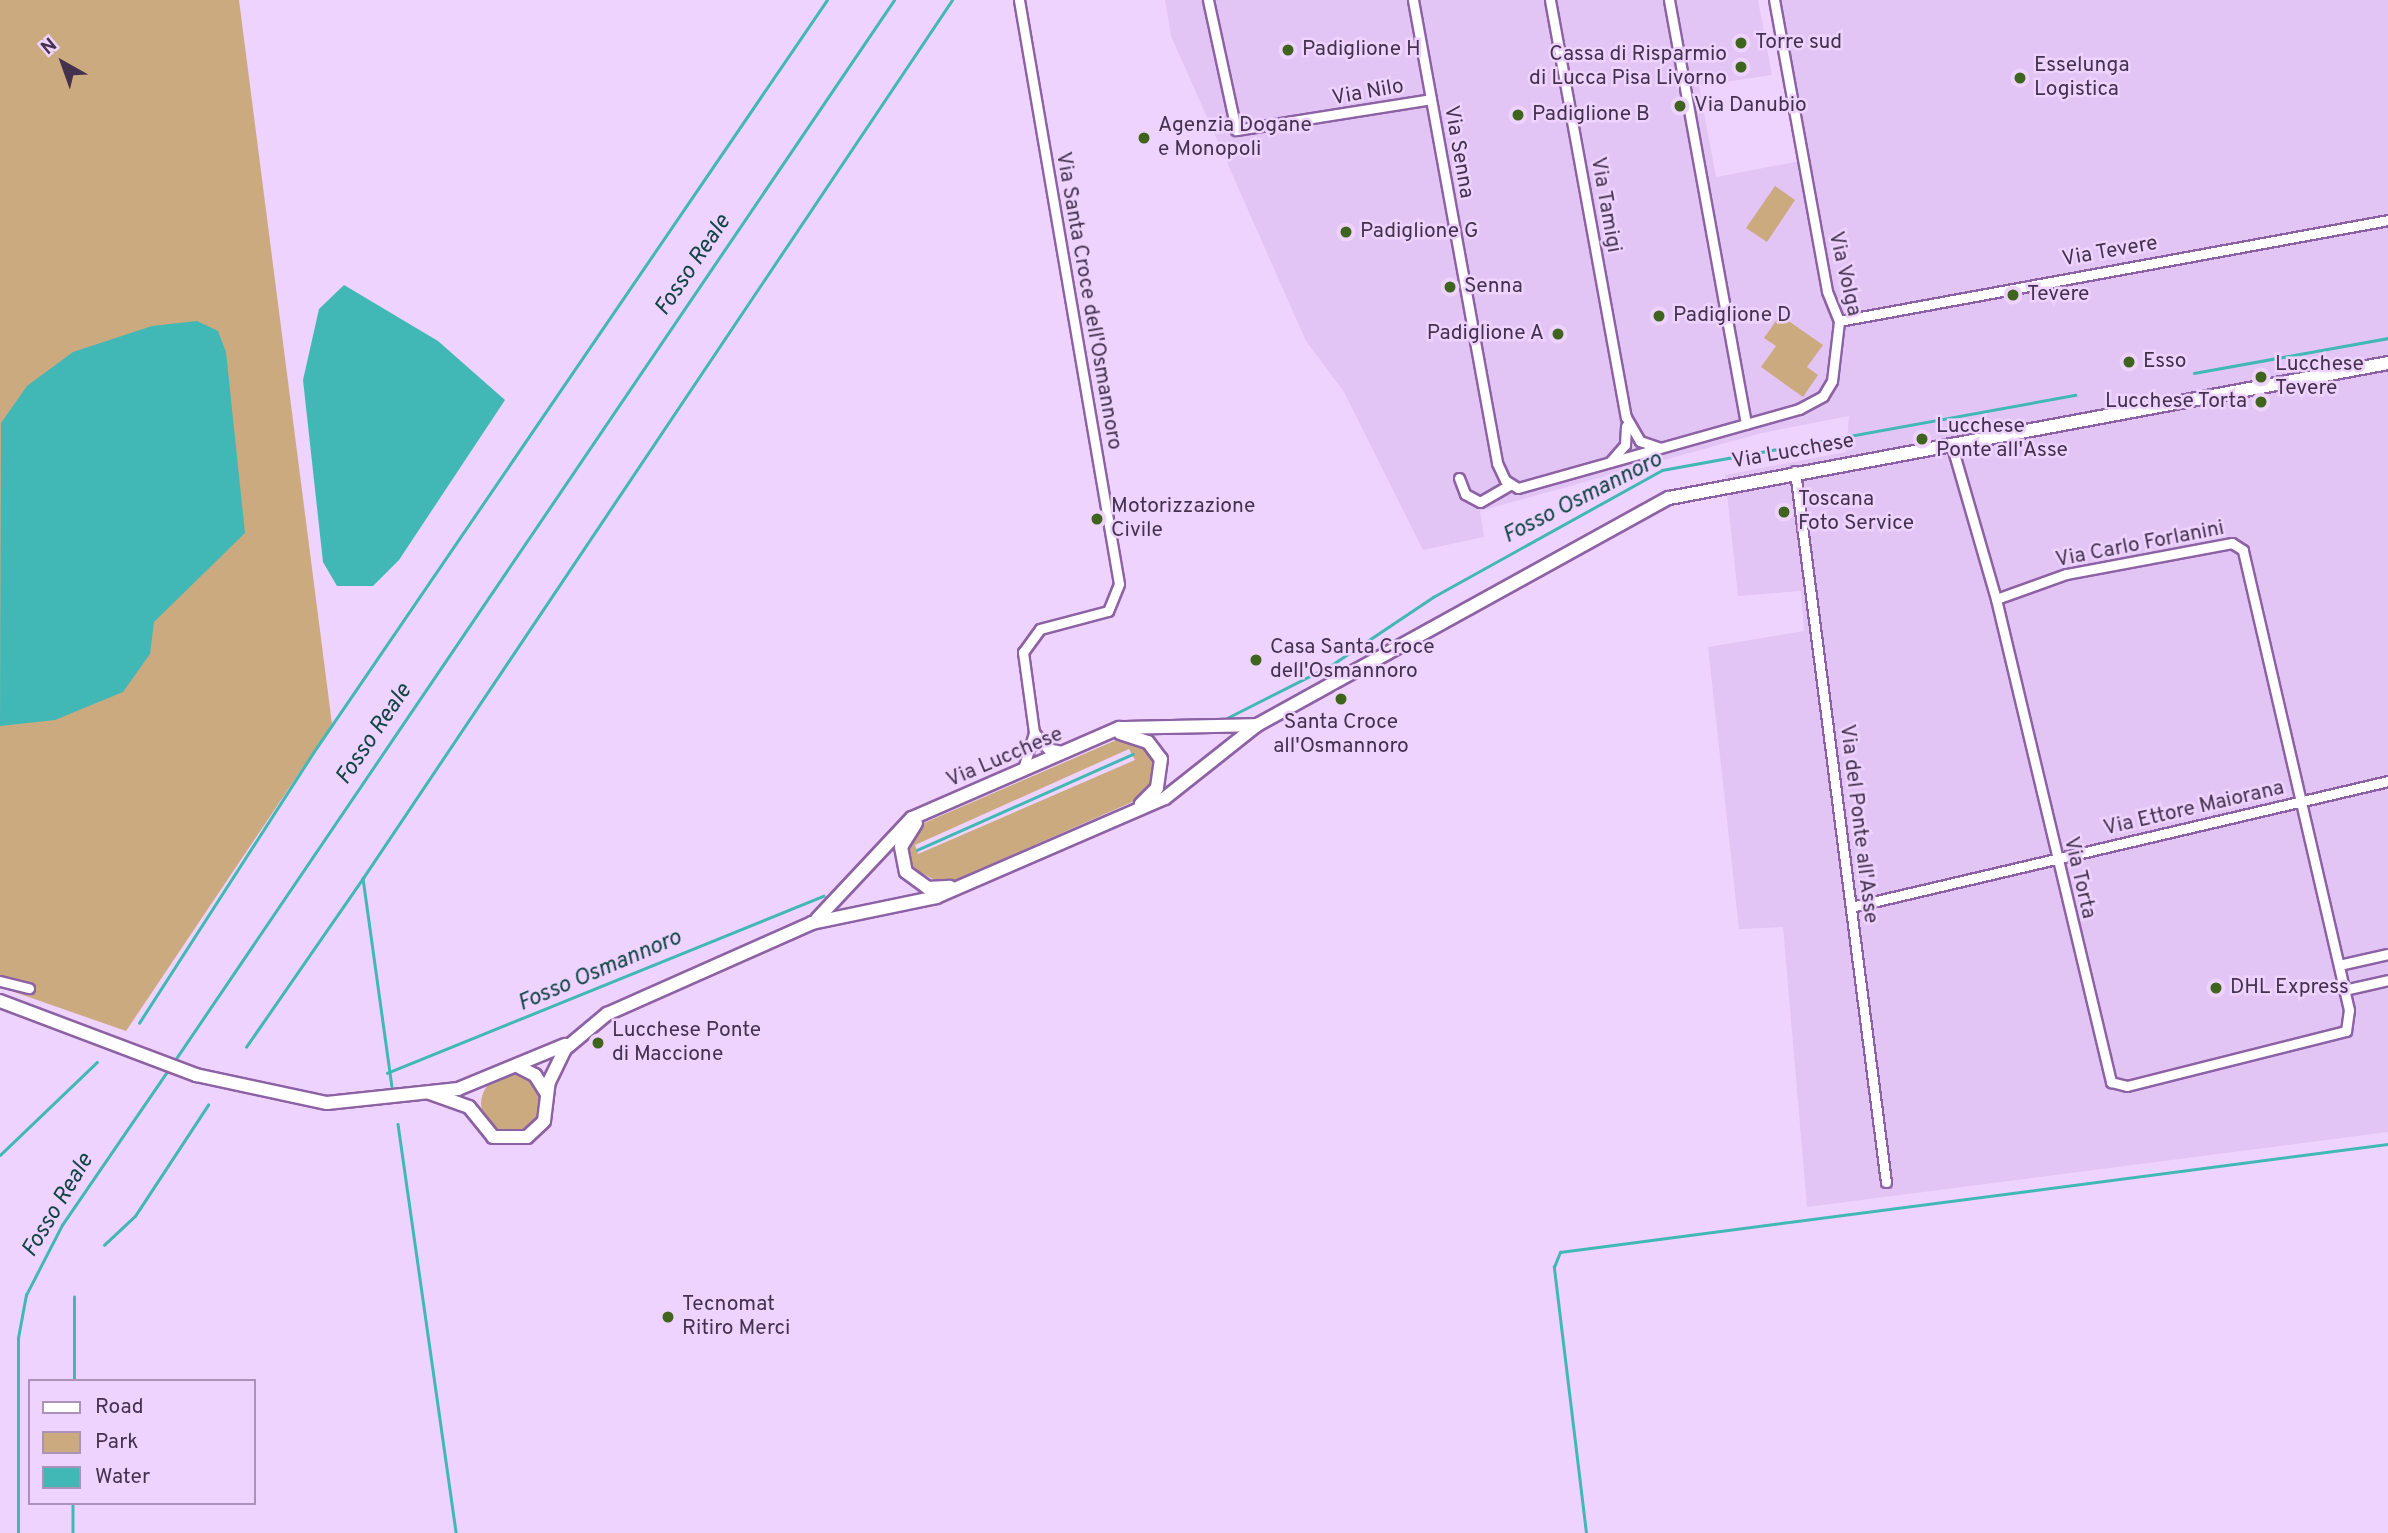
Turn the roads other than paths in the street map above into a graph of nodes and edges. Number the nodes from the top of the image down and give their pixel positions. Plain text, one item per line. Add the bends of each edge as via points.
1 (1019, 0) edge
2 (1208, 0) edge
3 (1413, 0) edge
4 (1549, 0) edge
5 (1669, 0) edge
6 (1774, 0) edge
7 (1431, 99) junction
8 (2388, 220) edge
9 (1839, 321) junction
10 (2388, 363) edge
11 (1626, 417) junction
12 (1746, 424) junction
13 (1951, 443) junction
14 (1663, 448) junction
15 (1607, 464) junction
16 (1796, 471) junction
17 (1459, 478) dead end
18 (1510, 485) junction
19 (1996, 599) junction
20 (1257, 725) junction
21 (1034, 732) junction
22 (1104, 735) junction
23 (1078, 747) junction
24 (1021, 772) junction
25 (2388, 781) edge
26 (2299, 802) junction
27 (937, 808) junction
28 (1119, 816) junction
29 (2057, 860) junction
30 (964, 884) junction
31 (1851, 907) junction
32 (812, 923) junction
33 (2388, 954) edge
34 (2339, 965) junction
35 (2388, 980) edge
36 (0, 981) edge
37 (29, 988) dead end
38 (2344, 990) junction
39 (0, 1001) edge
40 (2348, 1028) joint
41 (574, 1040) junction
42 (519, 1067) junction
43 (481, 1080) junction
44 (430, 1093) junction
45 (548, 1098) junction
46 (473, 1112) junction
47 (1886, 1182) dead end

1 - 21 street, Via Santa Croce dell'Osmannoro via 1117,569 1112,608 1045,627 1028,641 1022,660
2 - 7 street, Via Nilo via 1231,123 1240,132
3 - 7 street, Via Senna
4 - 11 street, Via Tamigi
5 - 12 street
6 - 9 street, Via Volga via 1827,291
7 - 18 street, Via Senna via 1497,463
8 - 9 street, Via Tevere
9 - 12 street, Via Volga via 1837,358 1823,396
10 - 13 main road, Via Lucchese
11 - 14 street, Via Tamigi via 1640,441
11 - 15 street, Via Tamigi via 1625,445
12 - 14 street, Via Volga
13 - 16 main road, Via Lucchese
13 - 19 street, Via Torta
14 - 15 street, Via Volga
15 - 18 street, Via Volga via 1525,488
16 - 20 main road, Via Lucchese via 1709,487 1651,506
16 - 31 street, Via del Ponte all'Asse
17 - 18 street via 1465,494 1480,502
19 - 26 street, Via Carlo Forlanini via 2066,574 2238,545
19 - 29 street, Via Torta
20 - 22 main road, Via Lucchese via 1135,726
20 - 28 main road, Via Lucchese via 1165,798
21 - 23 street via 1054,751
21 - 24 street
22 - 23 main road, Via Lucchese
22 - 28 main road via 1139,736 1154,747 1162,765 1153,794
23 - 24 main road, Via Lucchese
24 - 27 main road, Via Lucchese
25 - 26 street, Via Ettore Maiorana
26 - 29 street, Via Ettore Maiorana
26 - 34 street, Via Ettore Maiorana
27 - 30 main road via 906,833 903,864 929,888
27 - 32 main road, Via Lucchese via 888,838
28 - 30 main road, Via Lucchese
29 - 31 street, Via Ettore Maiorana
29 - 40 street, Via Torta via 2114,1084
30 - 32 main road, Via Lucchese via 926,900
31 - 47 street, Via del Ponte all'Asse
32 - 41 main road, Via Lucchese via 617,1009
33 - 34 street
34 - 38 street, Via Ettore Maiorana
35 - 38 street
36 - 37 street
38 - 40 street, Via Ettore Maiorana
39 - 44 main road, Via Lucchese via 196,1075 327,1102
41 - 42 main road, Via Lucchese
41 - 45 main road, Via Lucchese via 555,1067
42 - 43 main road, Via Lucchese via 498,1068
42 - 45 main road via 535,1075
43 - 44 main road, Via Lucchese
43 - 46 main road
44 - 46 main road, Via Lucchese via 454,1098
45 - 46 main road, Via Lucchese via 537,1130 516,1141 493,1137

